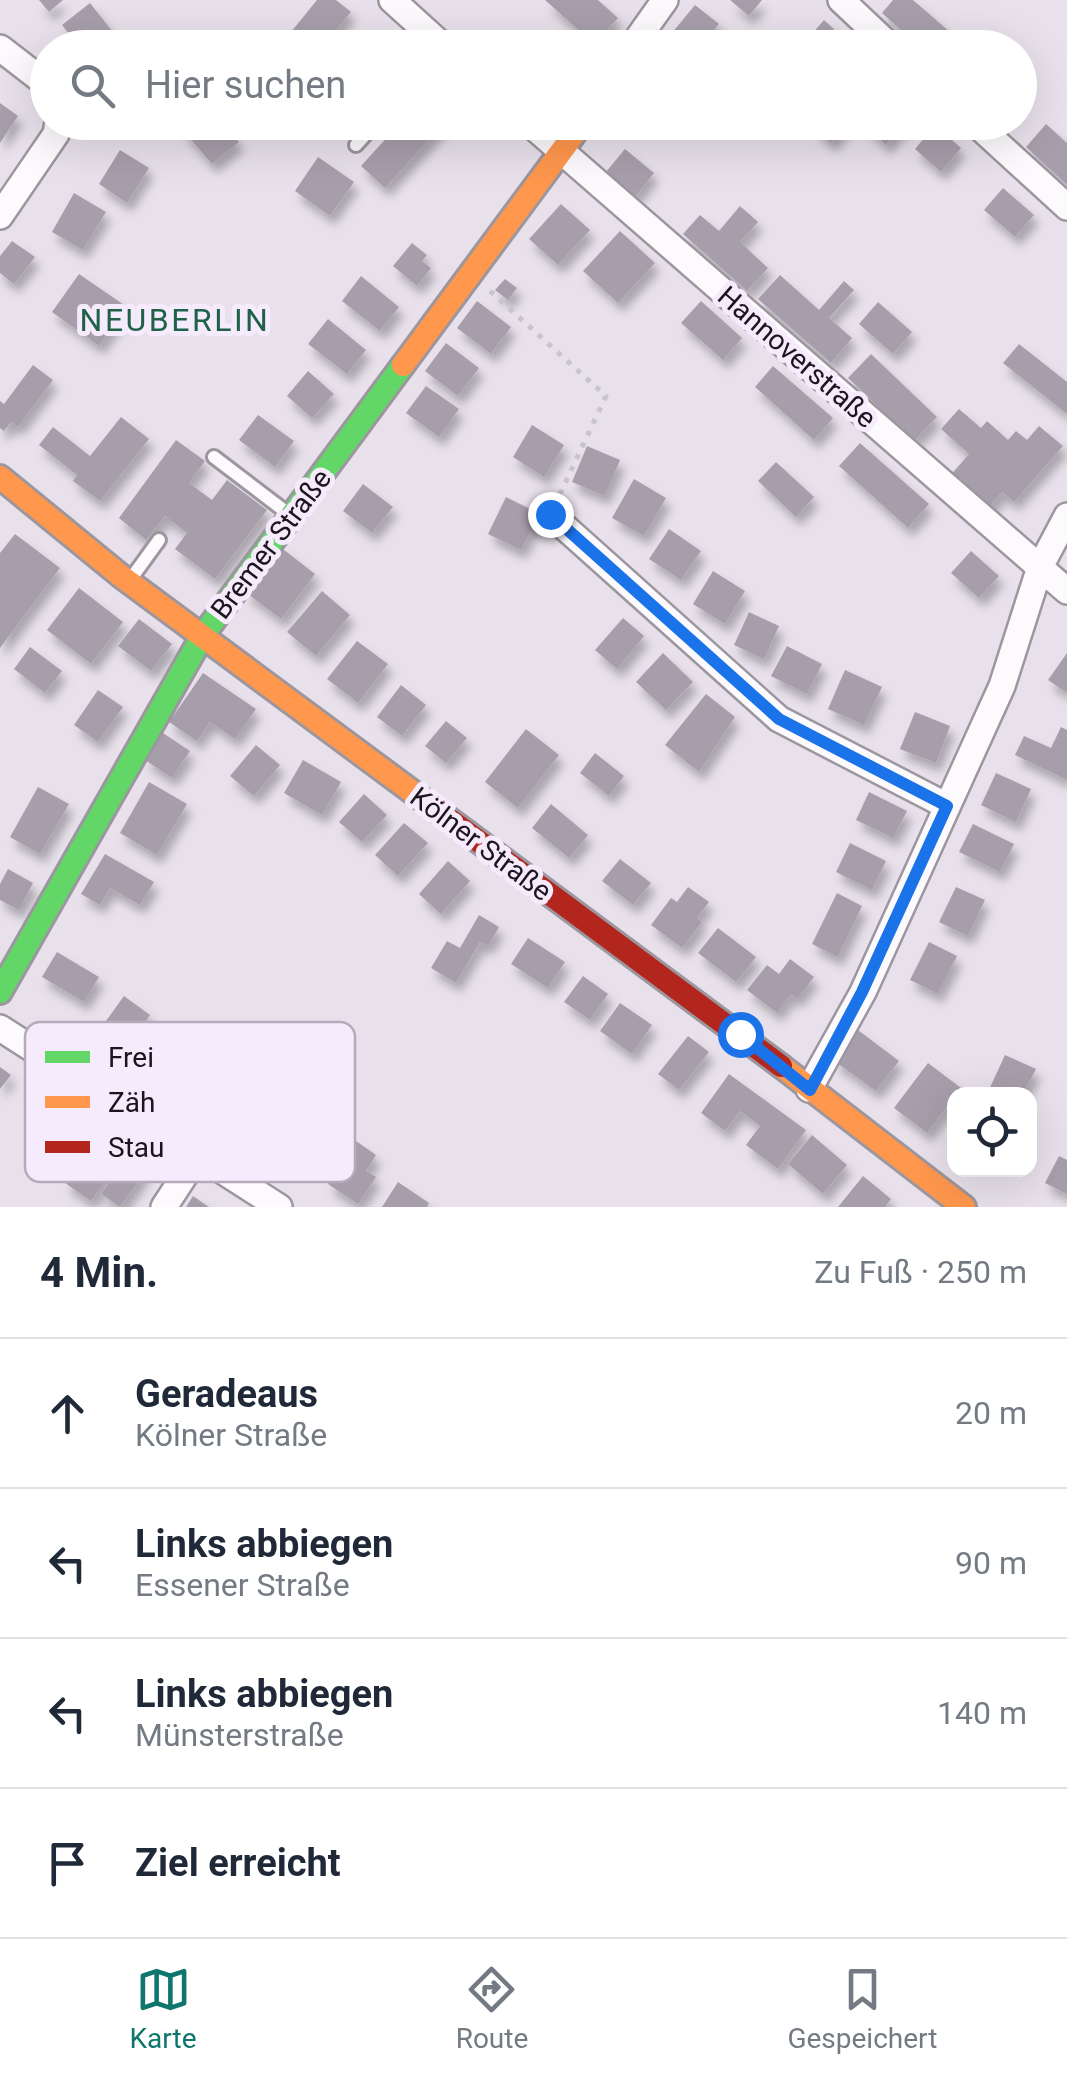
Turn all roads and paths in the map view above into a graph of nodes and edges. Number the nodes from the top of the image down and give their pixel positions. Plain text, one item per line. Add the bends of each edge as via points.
1 (392, 0) edge
2 (841, 0) edge
3 (649, 5) edge
4 (425, 30) edge
5 (639, 30) edge
6 (873, 30) edge
7 (0, 48) edge
8 (30, 71) edge
9 (52, 140) edge
10 (361, 140) edge
11 (547, 140) edge
12 (572, 140) edge
13 (994, 140) edge
14 (356, 145) dead end
15 (562, 155) junction
16 (1067, 207) edge
17 (0, 216) edge
18 (472, 275) junction
19 (214, 457) dead end
20 (0, 477) edge
21 (550, 514) joint
22 (292, 516) junction
23 (1067, 516) edge
24 (159, 540) dead end
25 (1040, 567) junction
26 (129, 582) junction
27 (1067, 591) edge
28 (203, 635) junction
29 (947, 806) junction
30 (0, 992) edge
31 (0, 1028) edge
32 (25, 1044) edge
33 (810, 1090) junction
34 (180, 1182) edge
35 (240, 1182) edge
36 (164, 1207) edge
37 (279, 1207) edge
38 (964, 1207) edge

1 - 4 street
2 - 6 street
3 - 5 street
7 - 8 street
9 - 17 street
10 - 14 lane
11 - 15 street, Hannoverstraße
12 - 15 street, Bremer Straße
13 - 16 street
15 - 18 street, Bremer Straße
15 - 25 street, Hannoverstraße
18 - 21 path via 606,396
18 - 22 street, Bremer Straße
19 - 22 lane
20 - 26 street, Kölner Straße
21 - 29 street via 779,719
22 - 28 street, Bremer Straße
23 - 25 street
24 - 26 lane
25 - 27 street, Hannoverstraße
25 - 29 street via 1002,686
26 - 28 street, Kölner Straße
28 - 30 street, Bremer Straße
28 - 33 street, Kölner Straße
29 - 33 street
31 - 32 street
33 - 38 street, Kölner Straße
34 - 36 street
35 - 37 street

